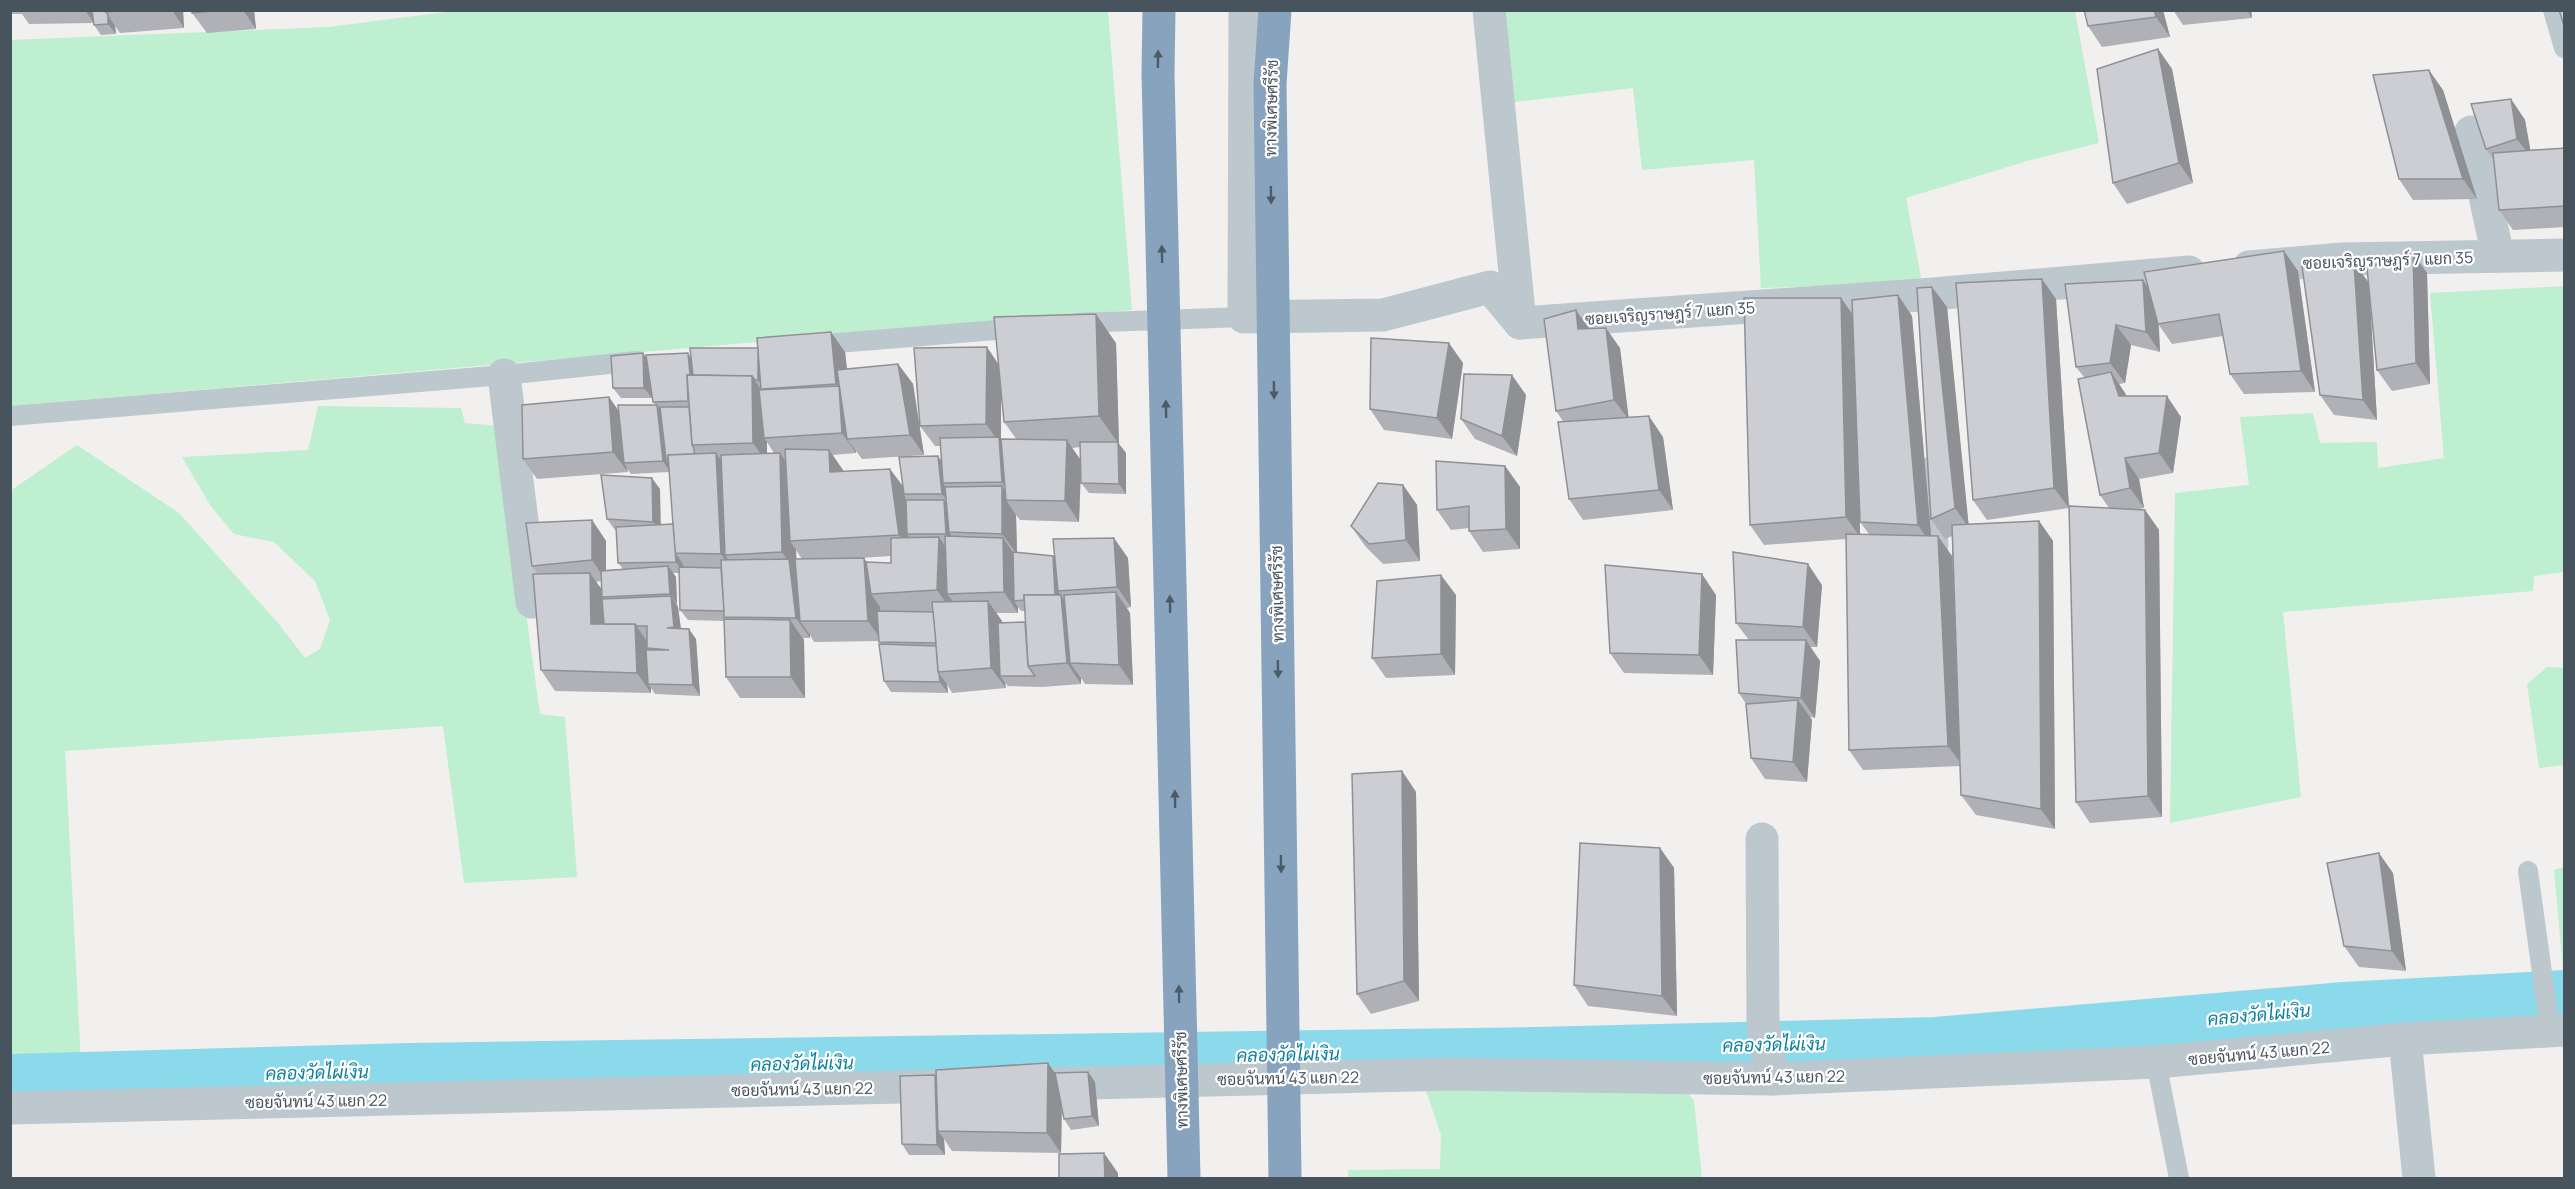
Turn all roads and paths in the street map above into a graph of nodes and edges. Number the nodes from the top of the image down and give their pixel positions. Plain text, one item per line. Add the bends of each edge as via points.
1 (1159, 10) edge
2 (1245, 10) edge
3 (1275, 10) edge
4 (1489, 10) edge
5 (2553, 10) edge
6 (2565, 48) edge
7 (2471, 132) edge
8 (2565, 255) edge
9 (2498, 256) junction
10 (1244, 317) junction
11 (1520, 323) junction
12 (1059, 324) edge
13 (1036, 326) edge
14 (798, 346) edge
15 (657, 359) edge
16 (504, 375) junction
17 (10, 416) edge
18 (1928, 450) edge
19 (1932, 546) edge
20 (532, 602) edge
21 (1761, 839) dead end
22 (2528, 871) dead end
23 (2557, 1030) edge
24 (2405, 1039) junction
25 (2156, 1062) junction
26 (1772, 1079) junction
27 (1019, 1084) edge
28 (975, 1085) edge
29 (10, 1108) edge
30 (1184, 1179) edge
31 (1285, 1179) edge
32 (2179, 1179) edge
33 (2419, 1179) edge

30 -> 1 highway, ทางพิเศษศรีรัช
2 - 10 street
3 -> 31 highway, ทางพิเศษศรีรัช via 1270,84
4 - 11 street
5 - 6 lane
7 - 9 street
8 - 9 street, ซอยเจริญราษฎร์ 7 แยก 35
9 - 11 street, ซอยเจริญราษฎร์ 7 แยก 35 via 2342,260 2219,270 1922,307
10 - 11 street via 1383,315 1490,287
10 - 12 lane
13 - 14 lane
15 - 16 lane
16 - 17 lane
16 - 20 street
18 - 19 street
21 - 26 street via 1763,1025
22 - 23 lane
23 - 24 street, ซอยจันทน์ 43 แยก 22
24 - 25 street, ซอยจันทน์ 43 แยก 22
24 - 33 street
25 - 26 street, ซอยจันทน์ 43 แยก 22
25 - 32 lane
26 - 27 street, ซอยจันทน์ 43 แยก 22 via 1452,1074
28 - 29 street, ซอยจันทน์ 43 แยก 22

